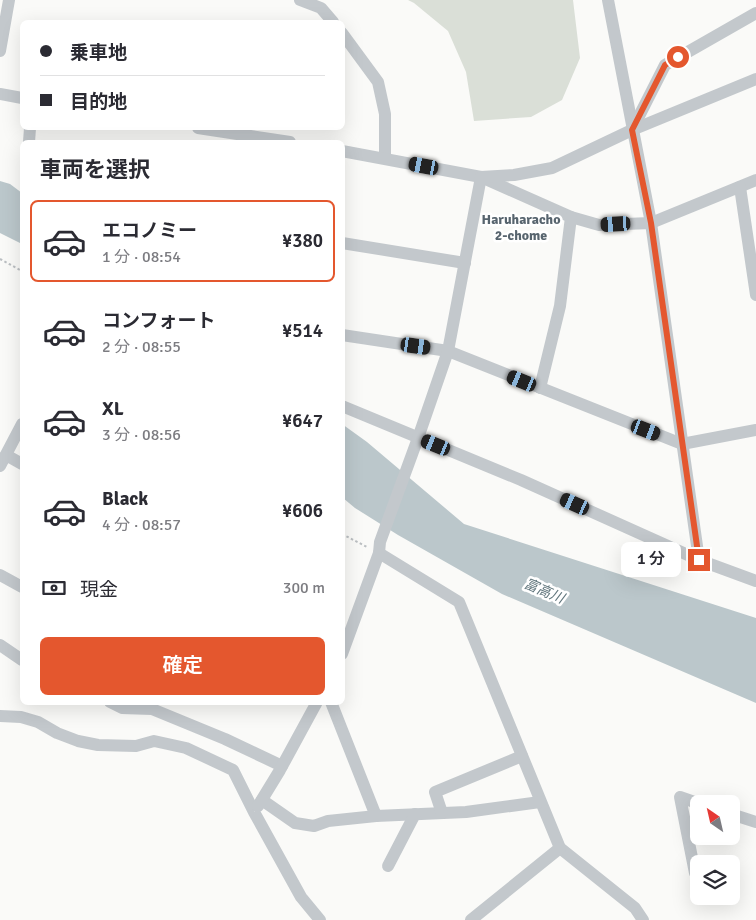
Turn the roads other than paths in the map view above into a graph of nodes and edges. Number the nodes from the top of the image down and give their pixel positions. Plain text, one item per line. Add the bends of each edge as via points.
1 (9, 0) edge
2 (300, 0) edge
3 (608, 0) edge
4 (756, 13) edge
5 (332, 20) edge
6 (345, 37) edge
7 (0, 51) edge
8 (756, 79) edge
9 (0, 94) edge
10 (20, 98) edge
11 (208, 130) edge
12 (632, 130) junction
13 (256, 140) edge
14 (345, 151) edge
15 (385, 158) junction
16 (481, 177) junction
17 (756, 180) edge
18 (740, 187) junction
19 (571, 217) junction
20 (651, 223) junction
21 (345, 243) edge
22 (465, 263) junction
23 (756, 295) edge
24 (345, 335) edge
25 (448, 351) junction
26 (540, 388) junction
27 (345, 408) edge
28 (20, 428) edge
29 (756, 430) edge
30 (416, 444) junction
31 (682, 444) junction
32 (3, 461) edge
33 (20, 464) edge
34 (380, 547) junction
35 (699, 560) junction
36 (0, 574) edge
37 (756, 581) edge
38 (20, 586) edge
39 (0, 645) edge
40 (345, 646) edge
41 (20, 659) edge
42 (116, 705) edge
43 (315, 705) edge
44 (333, 705) edge
45 (0, 716) edge
46 (522, 756) junction
47 (282, 766) junction
48 (262, 800) junction
49 (690, 800) edge
50 (540, 802) junction
51 (254, 812) junction
52 (442, 813) junction
53 (415, 814) junction
54 (376, 816) junction
55 (740, 817) edge
56 (756, 822) edge
57 (560, 848) junction
58 (691, 855) edge
59 (388, 866) dead end
60 (320, 920) edge
61 (471, 920) edge
62 (643, 920) edge

1 - 7 street
2 - 5 street via 320,8
3 - 12 street
4 - 12 street via 665,65
6 - 15 street via 378,82 384,114
8 - 12 street
9 - 10 street
11 - 13 street
12 - 16 street via 552,168
12 - 20 street
14 - 15 street
15 - 16 street
16 - 19 street
16 - 22 street
17 - 18 street
18 - 20 street
18 - 23 street
19 - 20 street via 599,225
19 - 26 street via 560,306
20 - 31 street
21 - 22 street
22 - 25 street
24 - 25 street
25 - 26 street
25 - 30 street
26 - 31 street
27 - 30 street
28 - 32 street
29 - 31 street
30 - 34 street
30 - 35 street via 521,480
31 - 35 street
32 - 33 street
34 - 40 street
34 - 46 street via 459,602
35 - 37 street
36 - 38 street
39 - 41 street
42 - 47 street via 152,709
43 - 47 street
44 - 54 street
45 - 51 street via 38,722 78,741 98,745 136,746 154,741 186,748 233,770
46 - 50 street
46 - 52 street via 435,792
47 - 48 street
48 - 51 street
48 - 54 street via 295,823 314,826 328,821
49 - 58 street via 680,797
50 - 52 street
50 - 57 street
51 - 60 street via 301,897
52 - 53 street
53 - 54 street
53 - 59 street
55 - 56 street
57 - 61 street
57 - 62 street via 635,908

